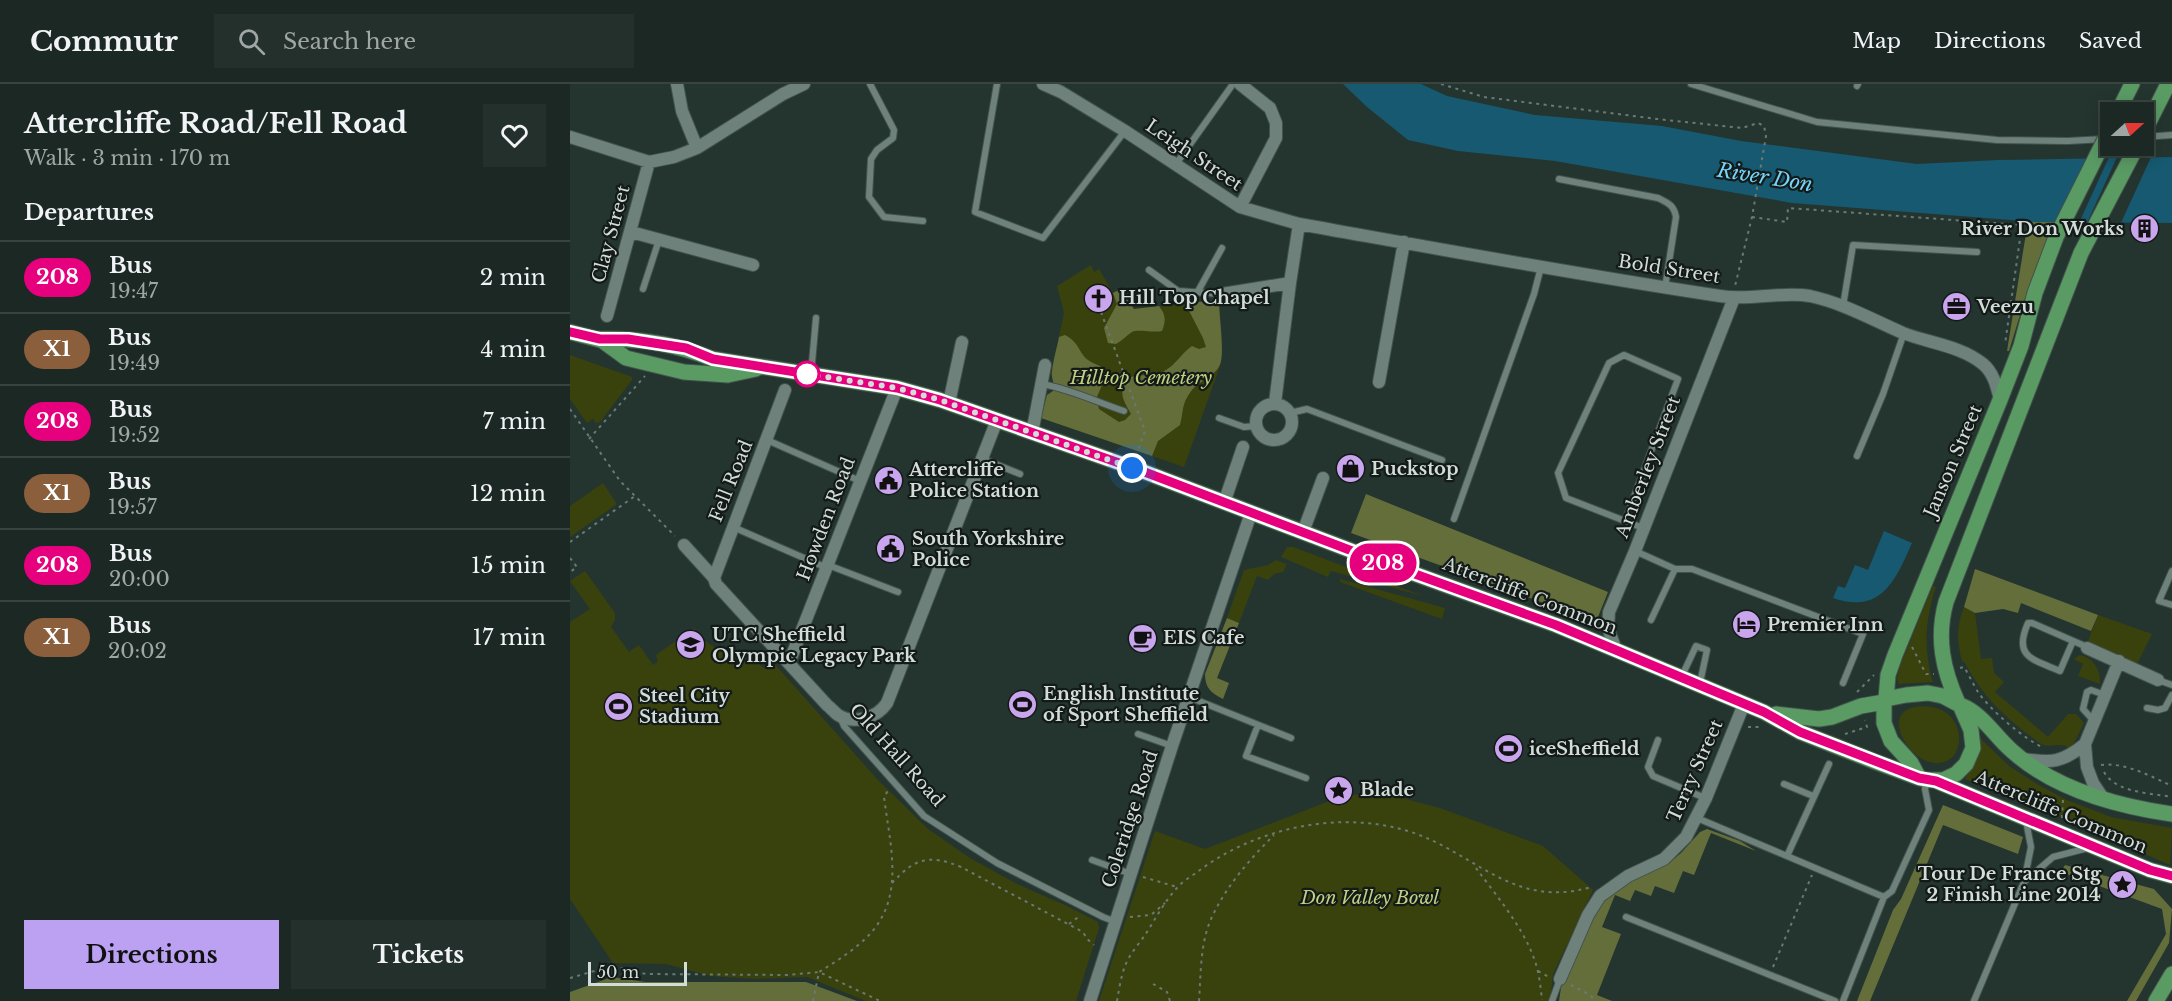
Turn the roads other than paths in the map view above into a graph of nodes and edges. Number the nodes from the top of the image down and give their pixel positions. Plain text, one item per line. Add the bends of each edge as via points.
1 (677, 84) edge
2 (804, 84) edge
3 (870, 84) edge
4 (998, 84) edge
5 (1043, 84) edge
6 (1233, 84) edge
7 (1240, 84) edge
8 (1691, 84) edge
9 (2132, 84) edge
10 (2168, 84) edge
11 (1063, 88) edge
12 (2123, 102) edge
13 (2154, 111) edge
14 (1125, 131) junction
15 (2154, 134) edge
16 (2172, 135) edge
17 (570, 137) edge
18 (2100, 139) edge
19 (697, 148) junction
20 (2100, 149) edge
21 (2132, 156) edge
22 (650, 162) junction
23 (1176, 165) junction
24 (1558, 179) dead end
25 (1240, 207) junction
26 (923, 221) dead end
27 (1299, 224) junction
28 (631, 232) junction
29 (659, 240) junction
30 (1404, 242) junction
31 (1222, 248) dead end
32 (1977, 252) dead end
33 (753, 265) dead end
34 (1541, 266) junction
35 (1149, 270) dead end
36 (1290, 283) junction
37 (1665, 288) junction
38 (643, 289) dead end
39 (1197, 292) junction
40 (1221, 294) joint
41 (1734, 298) junction
42 (1843, 306) junction
43 (607, 316) dead end
44 (816, 318) dead end
45 (570, 332) edge
46 (1904, 333) junction
47 (600, 339) junction
48 (962, 342) dead end
49 (1046, 365) dead end
50 (765, 367) junction
51 (811, 375) junction
52 (1379, 381) dead end
53 (1042, 384) junction
54 (897, 388) junction
55 (785, 390) dead end
56 (2000, 400) junction
57 (949, 403) junction
58 (1275, 404) junction
59 (1124, 411) dead end
60 (1290, 413) junction
61 (1219, 418) dead end
62 (997, 420) junction
63 (1256, 426) junction
64 (1032, 433) junction
65 (767, 440) junction
66 (1243, 447) dead end
67 (1857, 456) dead end
68 (982, 459) junction
69 (1442, 460) dead end
70 (1020, 474) dead end
71 (1323, 478) dead end
72 (860, 481) junction
73 (1224, 503) junction
74 (1251, 513) junction
75 (1454, 519) dead end
76 (1626, 521) junction
77 (732, 527) junction
78 (1643, 528) junction
79 (1303, 532) junction
80 (684, 545) road end
81 (1635, 551) junction
82 (827, 567) junction
83 (1675, 569) junction
84 (2172, 571) edge
85 (715, 581) junction
86 (898, 592) dead end
87 (2172, 605) edge
88 (1651, 620) dead end
89 (2073, 641) junction
90 (2087, 648) joint
91 (1616, 650) junction
92 (2119, 662) junction
93 (789, 663) junction
94 (1681, 678) junction
95 (2158, 680) joint
96 (1844, 683) dead end
97 (1700, 685) junction
98 (2172, 685) edge
99 (2105, 695) junction
100 (2172, 695) edge
101 (1189, 697) junction
102 (1885, 701) junction
103 (1744, 704) junction
104 (1959, 704) junction
105 (2147, 708) dead end
106 (1764, 712) junction
107 (839, 716) junction
108 (2094, 722) junction
109 (1258, 725) junction
110 (1138, 734) dead end
111 (1291, 738) dead end
112 (1658, 740) dead end
113 (2085, 744) junction
114 (1172, 746) junction
115 (2023, 759) junction
116 (1829, 764) dead end
117 (1306, 778) dead end
118 (1927, 780) junction
119 (1784, 784) dead end
120 (1813, 796) junction
121 (1706, 798) junction
122 (2103, 798) junction
123 (2172, 814) edge
124 (1697, 818) junction
125 (2025, 818) junction
126 (2095, 847) junction
127 (1787, 856) junction
128 (1092, 860) dead end
129 (1131, 874) junction
130 (2172, 876) edge
131 (2024, 882) junction
132 (1884, 897) junction
133 (1626, 917) dead end
134 (1116, 922) junction
135 (2172, 974) edge
136 (1560, 979) joint
137 (1090, 1001) edge
138 (1552, 1001) edge
139 (1835, 1001) edge
140 (1843, 1001) edge
141 (1974, 1001) edge
142 (2156, 1001) edge

1 - 19 street via 682,111
2 - 19 street
3 - 26 lane via 894,130 893,138 871,159 868,197 884,217
4 - 14 lane via 975,212 1043,238
5 - 11 street, Leigh Street
6 - 23 lane
7 - 25 street via 1270,108 1276,138
8 - 18 lane via 1817,122 1997,140
9 - 12 main road
10 - 13 main road
11 - 14 street, Leigh Street
14 - 23 street, Leigh Street
15 - 16 lane
17 - 22 street
19 - 22 street via 674,158
20 - 56 main road, Janson Street, bridge via 2056,237
21 - 104 main road via 2082,253 1946,602 1940,632 1945,671
22 - 28 street, Clay Street
23 - 25 street, Leigh Street
24 - 37 lane via 1658,198 1675,209
25 - 27 street, Leigh Street
27 - 30 street, Bold Street
27 - 36 street
28 - 29 street
28 - 43 street, Clay Street
29 - 33 street
29 - 38 lane
30 - 34 street, Bold Street
30 - 52 street
31 - 39 lane
32 - 42 lane via 1853,245
34 - 37 street, Bold Street
34 - 75 lane
35 - 39 lane via 1178,291
36 - 40 street
36 - 58 street
37 - 41 street, Bold Street
39 - 40 lane
41 - 42 street, Bold Street via 1799,295
41 - 78 street, Amberley Street
42 - 46 street, Bold Street
44 - 51 lane
45 - 47 main road, Attercliffe Common
46 - 56 street, Bold Street via 1971,356 1986,366
46 - 67 lane
47 - 50 main road, Attercliffe Common via 650,357 685,362 713,359
47 - 50 main road, Attercliffe Common via 626,358 684,372 728,375
48 - 57 street
49 - 53 street
50 - 51 main road, Attercliffe Common
51 - 54 main road, Attercliffe Common
53 - 59 lane via 1064,388
53 - 64 street
54 - 57 main road, Attercliffe Common
54 - 72 street, Howden Road
55 - 65 street, Fell Road
56 - 102 main road, Janson Street via 1901,640 1888,675
57 - 62 main road, Attercliffe Common
58 - 60 street
58 - 63 street via 1260,410
60 - 63 street via 1289,432 1279,439 1267,438
60 - 69 lane via 1307,409
61 - 63 lane via 1244,428
62 - 64 main road, Attercliffe Common
62 - 68 street
64 - 73 main road, Attercliffe Common
65 - 72 lane
65 - 77 street, Fell Road
66 - 73 street
68 - 70 lane
68 - 107 street via 887,703 874,716 864,719
71 - 79 street
72 - 82 street, Howden Road
73 - 74 main road, Attercliffe Common
74 - 79 main road, Attercliffe Common
74 - 101 street, Coleridge Road
76 - 76 lane via 1566,498 1558,473 1609,363 1624,355 1678,379
76 - 78 lane
77 - 82 lane
77 - 85 street, Fell Road
78 - 81 street, Amberley Street
79 - 91 main road, Attercliffe Common
80 - 85 street, Old Hall Road
81 - 83 lane
81 - 91 street, Amberley Street via 1609,612 1608,628
82 - 86 lane
82 - 93 street, Howden Road
83 - 88 lane
83 - 96 lane via 1692,569 1863,634
84 - 87 lane via 2159,601
85 - 93 street, Old Hall Road
89 - 89 lane via 2032,623 2028,623 2021,638 2026,654 2060,671
89 - 90 lane
90 - 92 street
91 - 94 main road, Attercliffe Common
92 - 95 street
92 - 99 street
93 - 107 street, Old Hall Road
94 - 97 main road, Attercliffe Common
94 - 97 lane via 1702,647
95 - 98 lane
97 - 103 main road, Attercliffe Common
99 - 108 street
99 - 108 lane via 2087,692 2083,709
100 - 105 lane via 2165,708
101 - 109 lane
101 - 114 street, Coleridge Road
102 - 104 main road via 1928,693
102 - 106 main road, Attercliffe Common via 1832,717
102 - 118 main road via 1884,723 1890,741
103 - 106 main road, Attercliffe Common
103 - 121 street, Terry Street
104 - 115 main road, Attercliffe Common via 1986,722
104 - 118 main road via 1971,730 1973,748 1969,759 1950,778
106 - 118 main road, Attercliffe Common via 1800,732
107 - 134 lane, Old Hall Road via 924,816 997,863
108 - 113 street
109 - 111 lane
109 - 117 lane via 1246,756
110 - 114 lane
112 - 121 lane via 1649,772
113 - 115 street via 2068,757 2050,763
113 - 122 street via 2087,767
114 - 129 street, Coleridge Road
115 - 122 main road, Attercliffe Common via 2069,786
116 - 120 lane
118 - 125 main road, Attercliffe Common
118 - 132 lane via 1929,810 1892,891
119 - 120 lane
120 - 127 lane
121 - 124 street, Terry Street
122 - 123 main road, Attercliffe Common
124 - 127 lane
124 - 136 street, Terry Street via 1670,855 1628,876 1600,896 1587,915
125 - 126 main road, Attercliffe Common
125 - 131 lane via 2031,848
126 - 130 main road, Attercliffe Common
126 - 131 lane via 2053,857
127 - 132 lane
128 - 129 lane
129 - 134 street, Coleridge Road
131 - 141 lane
132 - 140 lane
133 - 139 lane
134 - 137 street, Coleridge Road
135 - 142 main road
136 - 138 lane

